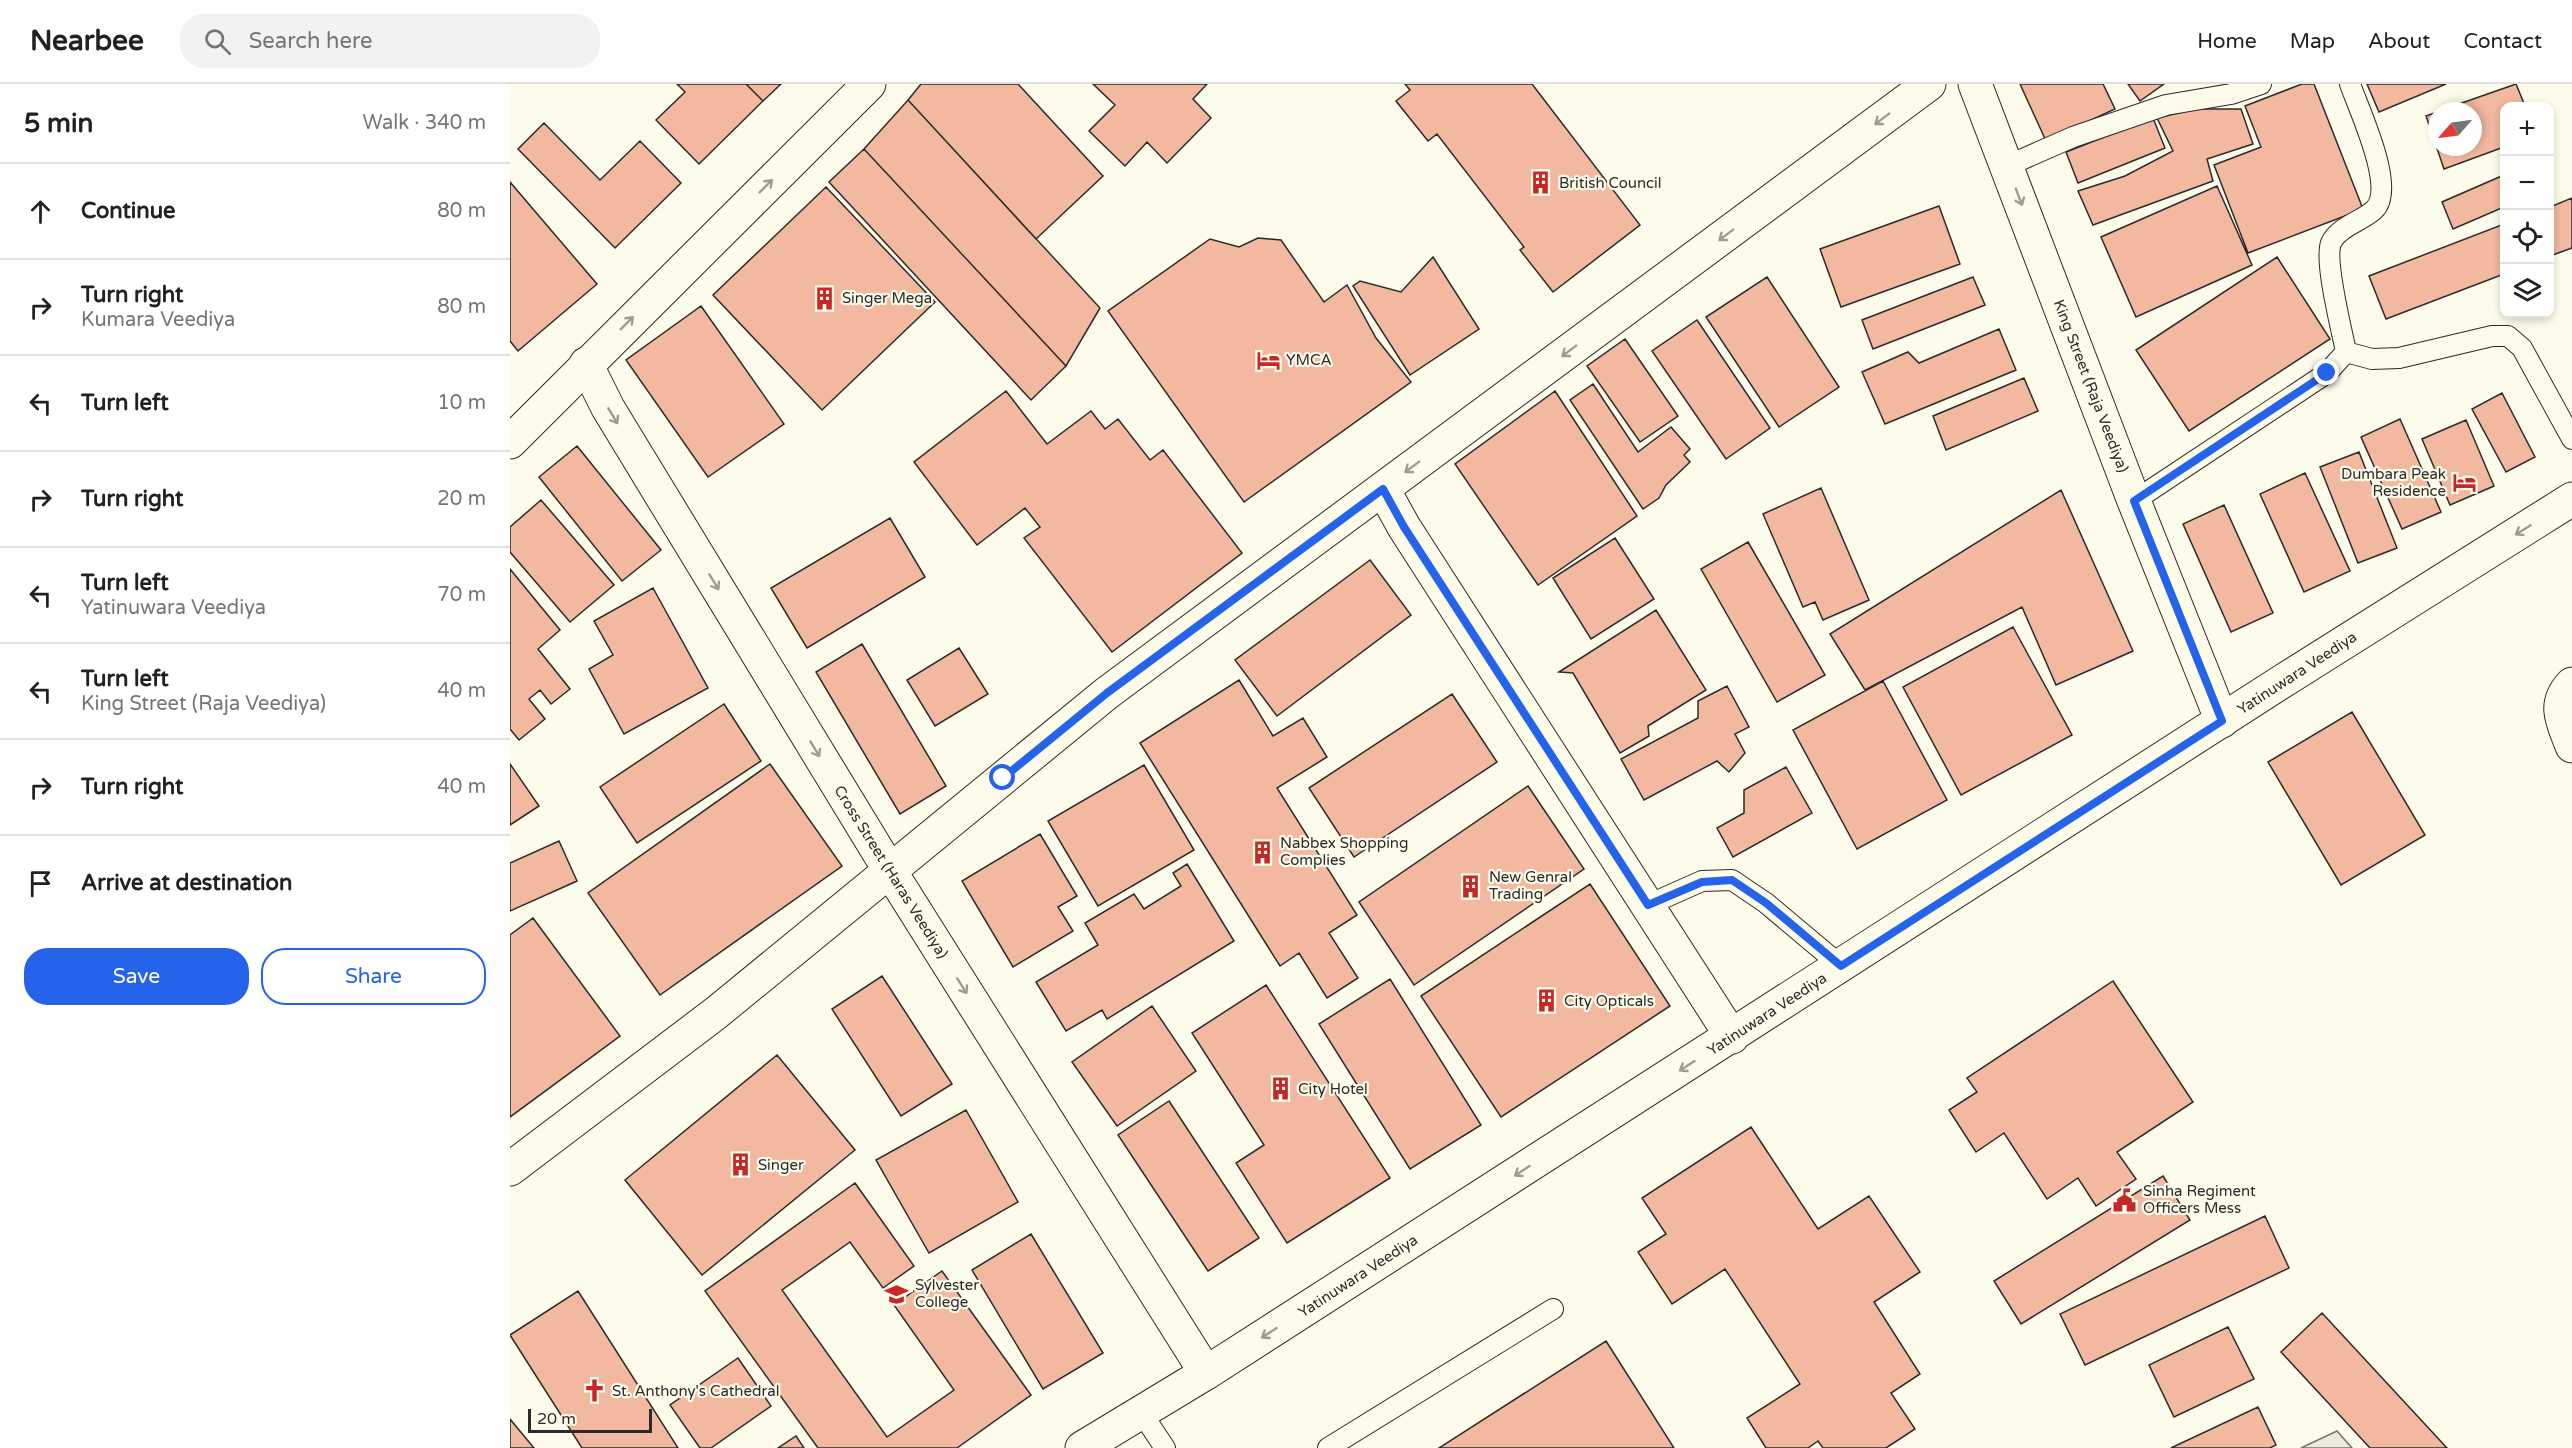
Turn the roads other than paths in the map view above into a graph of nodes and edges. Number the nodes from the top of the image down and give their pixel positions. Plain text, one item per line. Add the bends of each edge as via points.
1 (869, 84) edge
2 (1929, 84) edge
3 (1975, 84) edge
4 (2261, 84) edge
5 (2350, 84) edge
6 (2007, 166) junction
7 (2346, 352) junction
8 (586, 364) junction
9 (2572, 439) edge
10 (510, 442) edge
11 (1383, 489) junction
12 (2572, 499) edge
13 (2134, 501) junction
14 (2572, 684) edge
15 (2222, 721) junction
16 (2572, 746) edge
17 (890, 871) junction
18 (1648, 905) junction
19 (1841, 966) junction
20 (1732, 1037) junction
21 (510, 1169) edge
22 (1553, 1309) dead end
23 (1206, 1373) junction
24 (1141, 1412) junction
25 (1082, 1448) edge
26 (1165, 1448) edge
27 (1328, 1448) edge

8 -> 1 main road
2 -> 11 main road
3 - 6 main road, King Street (Raja Veediya)
4 - 6 lane via 2231,94 2166,105 2073,137
5 - 7 lane via 2382,174 2383,192 2376,209 2331,243 2329,260
6 -> 13 main road, King Street (Raja Veediya)
7 - 9 lane via 2372,359 2399,358 2492,336 2508,336 2522,348
7 - 13 lane via 2327,373
8 - 10 main road
8 -> 17 main road, Cross Street (Haras Veediya) via 608,408
11 - 17 main road via 1107,693
11 - 18 main road
12 -> 15 main road, Yatinuwara Veediya
13 - 15 main road, King Street (Raja Veediya)
14 - 16 main road via 2563,694 2560,715
15 - 19 main road, Yatinuwara Veediya
17 - 21 main road via 716,1013
17 -> 23 main road, Cross Street (Haras Veediya)
18 - 19 lane via 1702,882 1732,880 1766,903
18 - 20 main road
19 - 20 main road, Yatinuwara Veediya
20 -> 23 main road, Yatinuwara Veediya
22 - 27 lane
23 - 24 main road, Yatinuwara Veediya
24 - 25 main road, Yatinuwara Veediya
24 - 26 lane

